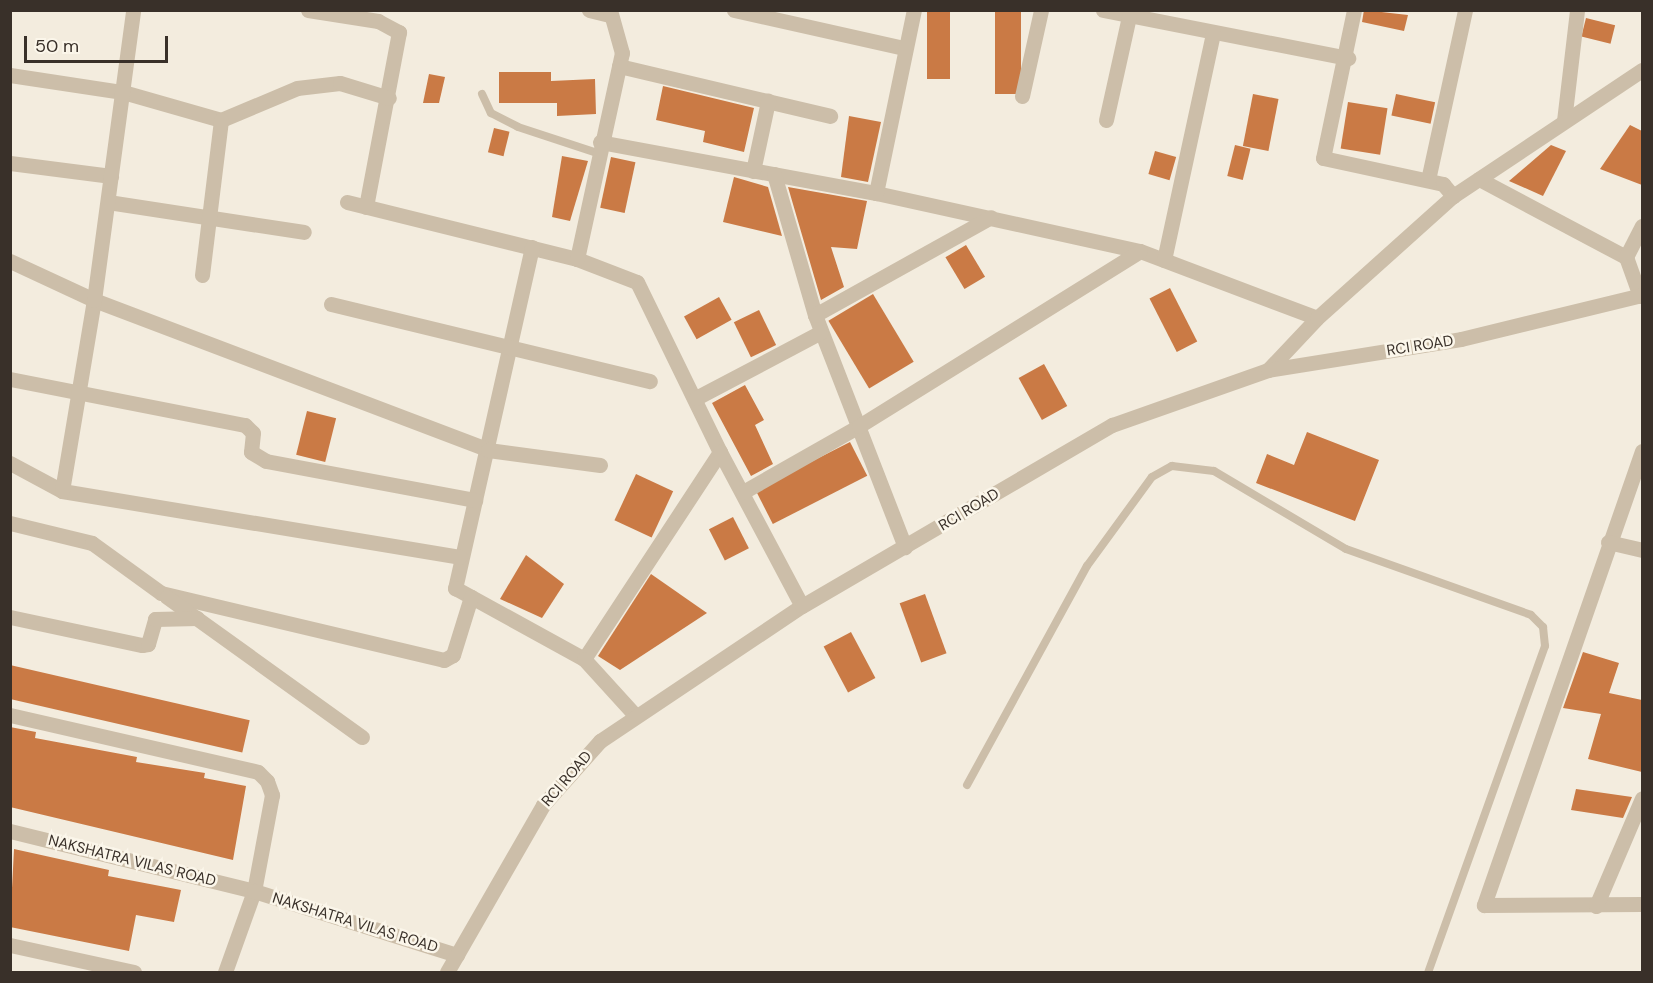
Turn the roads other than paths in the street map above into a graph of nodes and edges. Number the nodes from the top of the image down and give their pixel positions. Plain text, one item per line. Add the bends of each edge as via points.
1 (133, 10) edge
2 (308, 10) edge
3 (589, 10) edge
4 (734, 10) edge
5 (914, 10) edge
6 (1041, 10) edge
7 (1103, 10) edge
8 (1354, 10) edge
9 (1465, 10) edge
10 (1577, 10) edge
11 (609, 13) edge
12 (1138, 15) edge
13 (1213, 33) junction
14 (904, 48) junction
15 (1348, 58) junction
16 (618, 66) junction
17 (1642, 70) edge
18 (10, 75) edge
19 (123, 92) junction
20 (482, 94) dead end
21 (1022, 96) dead end
22 (389, 98) junction
23 (768, 101) junction
24 (830, 116) dead end
25 (221, 120) junction
26 (1106, 120) dead end
27 (1564, 121) junction
28 (599, 147) junction
29 (10, 163) edge
30 (753, 171) junction
31 (774, 174) junction
32 (111, 176) junction
33 (1479, 179) junction
34 (1428, 180) junction
35 (876, 192) junction
36 (1453, 196) junction
37 (108, 202) junction
38 (347, 202) dead end
39 (366, 207) junction
40 (208, 216) junction
41 (991, 217) junction
42 (1642, 226) edge
43 (304, 232) dead end
44 (532, 247) junction
45 (1140, 251) junction
46 (1626, 257) junction
47 (577, 259) junction
48 (1164, 260) junction
49 (10, 261) edge
50 (202, 275) dead end
51 (1641, 295) edge
52 (94, 300) junction
53 (331, 304) dead end
54 (815, 315) junction
55 (1317, 318) junction
56 (821, 332) junction
57 (512, 346) junction
58 (1268, 370) junction
59 (10, 379) edge
60 (650, 381) dead end
61 (78, 393) junction
62 (696, 398) junction
63 (859, 426) junction
64 (488, 450) junction
65 (1642, 451) edge
66 (720, 452) junction
67 (10, 463) edge
68 (600, 465) dead end
69 (62, 490) junction
70 (742, 492) junction
71 (476, 500) junction
72 (10, 523) edge
73 (1608, 542) junction
74 (905, 547) junction
75 (1642, 550) edge
76 (460, 557) junction
77 (161, 593) junction
78 (471, 597) junction
79 (802, 606) junction
80 (10, 617) edge
81 (197, 618) junction
82 (584, 659) junction
83 (10, 715) edge
84 (635, 715) junction
85 (362, 737) dead end
86 (967, 785) dead end
87 (1642, 798) edge
88 (10, 831) edge
89 (254, 891) junction
90 (1642, 904) edge
91 (1596, 906) junction
92 (10, 945) edge
93 (457, 955) junction
94 (134, 972) edge
95 (225, 972) edge
96 (447, 972) edge
97 (1428, 972) edge

1 - 19 street
2 - 22 street via 378,21 399,32
3 - 11 street
4 - 14 street
5 - 14 street
6 - 21 street
7 - 12 street
8 - 15 street
9 - 34 street
10 - 27 street
11 - 16 street via 622,53
12 - 13 street
12 - 26 street
13 - 15 street
13 - 48 street
14 - 35 street
15 - 34 street via 1323,158
16 - 23 street
16 - 28 street
17 - 27 street
18 - 19 street
19 - 25 street
19 - 32 street
20 - 28 lane via 491,112 518,127
22 - 25 street via 340,82 297,88
22 - 39 street
23 - 24 street
23 - 30 street
25 - 40 street
27 - 33 street
28 - 30 street
28 - 47 street
29 - 32 street
30 - 31 street
31 - 35 street
31 - 54 street
32 - 37 street
33 - 36 street
33 - 46 street
34 - 36 street via 1443,184
35 - 41 street
36 - 55 street
37 - 40 street
37 - 52 street
38 - 39 street
39 - 44 street
40 - 43 street
40 - 50 street
41 - 45 street
41 - 54 street
42 - 46 street
44 - 47 street
44 - 57 street
45 - 48 street
45 - 63 street
46 - 51 street
47 - 62 street via 637,282
48 - 55 street
49 - 52 street
51 - 58 street, RCI ROAD via 1461,339
52 - 61 street
52 - 64 street
53 - 57 street
54 - 56 street
55 - 58 street
56 - 62 street
56 - 63 street
57 - 60 street
57 - 64 street
58 - 74 street, RCI ROAD via 1112,425
59 - 61 street
61 - 69 street
61 - 71 street via 245,425 253,433 251,452 266,461
62 - 66 street
63 - 70 street
63 - 74 street
64 - 68 street
64 - 71 street
65 - 73 street
66 - 70 street
66 - 82 street
67 - 69 street
69 - 76 street
70 - 79 street
71 - 76 street
72 - 77 street via 92,543
73 - 75 street
73 - 91 street via 1484,905
74 - 79 street, RCI ROAD
76 - 78 street via 455,588
77 - 78 street via 444,660 453,655
77 - 81 street
78 - 82 street
79 - 84 street, RCI ROAD
80 - 81 street via 142,645 148,644 155,619
81 - 85 street
82 - 84 street
83 - 89 street via 258,772 272,795
84 - 93 street, RCI ROAD via 600,741 543,805
86 - 97 lane via 1087,566 1152,477 1172,466 1214,471 1346,549 1531,615 1543,627 1545,646
87 - 91 street
88 - 89 street, NAKSHATRA VILAS ROAD
89 - 93 street, NAKSHATRA VILAS ROAD
89 - 95 street
90 - 91 street
92 - 94 street
93 - 96 street, RCI ROAD

